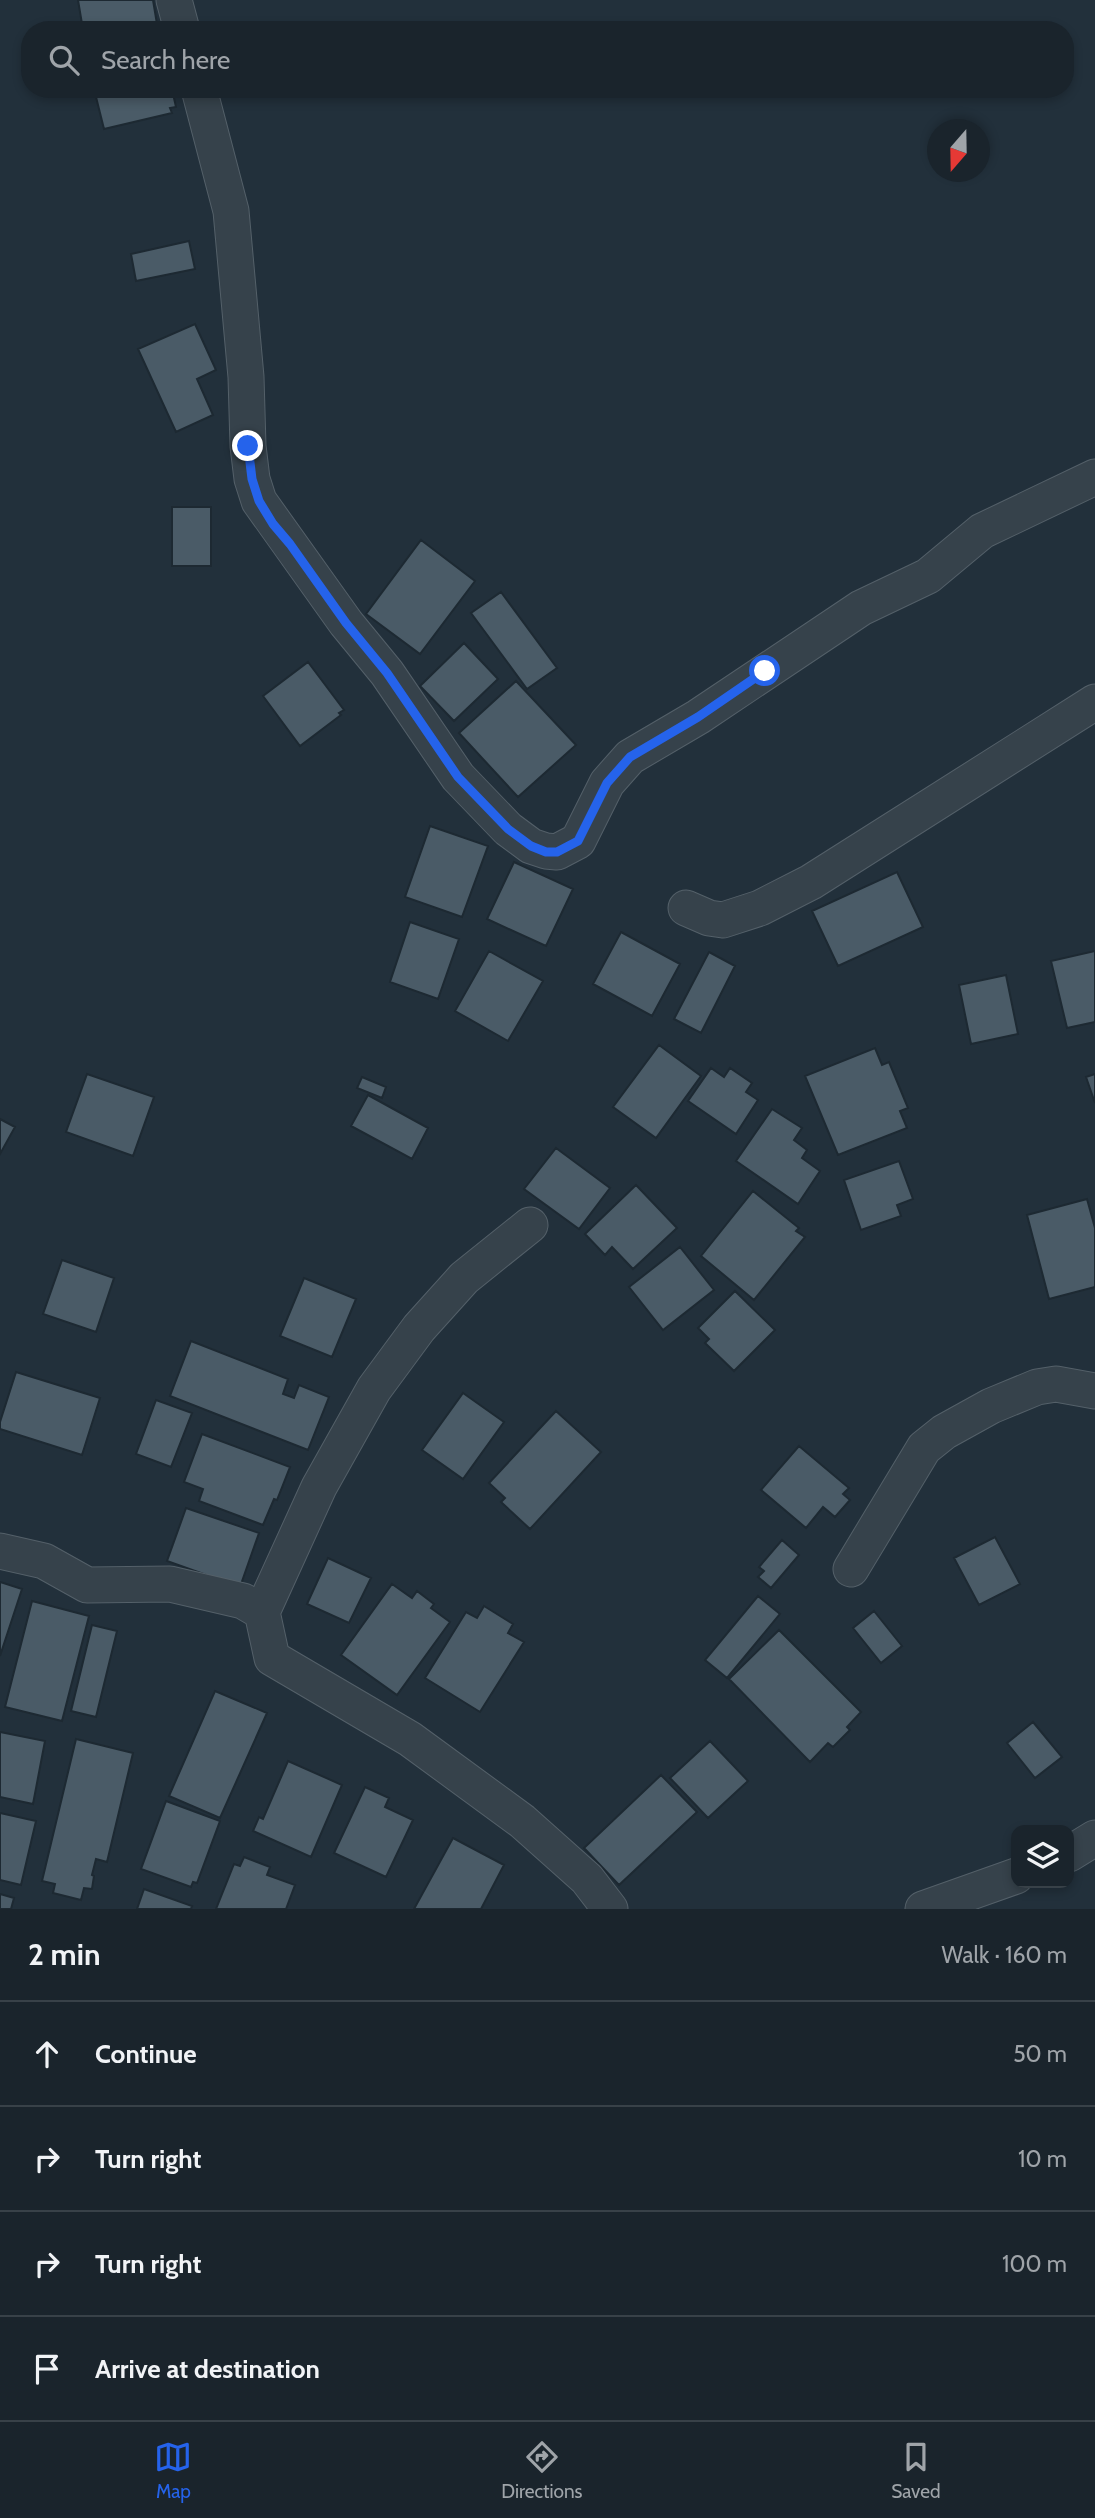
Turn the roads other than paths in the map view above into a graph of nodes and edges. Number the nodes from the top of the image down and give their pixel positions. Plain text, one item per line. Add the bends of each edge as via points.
1 (174, 0) edge
2 (180, 21) edge
3 (201, 98) edge
4 (1095, 477) edge
5 (1095, 702) edge
6 (685, 908) dead end
7 (530, 1225) dead end
8 (1095, 1391) edge
9 (0, 1551) edge
10 (851, 1569) dead end
11 (262, 1612) junction
12 (1095, 1838) edge
13 (1074, 1851) edge
14 (1011, 1878) edge
15 (610, 1909) edge
16 (923, 1909) edge

1 - 2 street
3 - 4 street via 231,211 248,446 259,501 458,777 531,846 546,852 569,847 578,841 607,783 630,757 861,608 928,576 982,531
5 - 6 street via 811,882 760,908 723,920
7 - 11 street via 464,1278 374,1389 319,1488
8 - 10 street via 1056,1384 1037,1387 944,1432 923,1448
9 - 11 street via 44,1561 87,1585 170,1584 243,1601
11 - 15 street via 272,1658 410,1739 522,1821 587,1878
12 - 13 street
14 - 16 street

